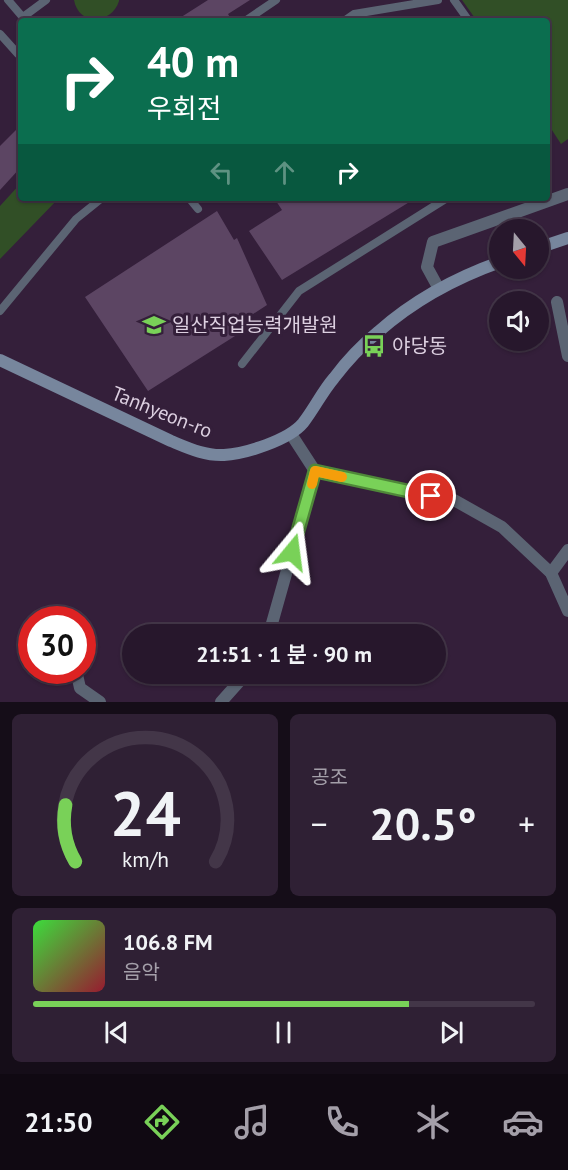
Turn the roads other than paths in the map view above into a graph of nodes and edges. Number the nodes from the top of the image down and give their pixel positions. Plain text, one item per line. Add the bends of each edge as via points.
1 (8, 0) edge
2 (46, 0) edge
3 (276, 0) edge
4 (438, 0) edge
5 (454, 0) edge
6 (24, 18) edge
7 (26, 18) edge
8 (249, 18) edge
9 (348, 18) edge
10 (467, 18) edge
11 (0, 34) edge
12 (18, 54) dead end
13 (568, 194) edge
14 (550, 200) edge
15 (98, 201) edge
16 (191, 201) edge
17 (442, 201) edge
18 (548, 201) edge
19 (198, 209) dead end
20 (568, 238) edge
21 (549, 244) edge
22 (489, 266) edge
23 (439, 289) junction
24 (557, 302) dead end
25 (0, 311) edge
26 (568, 356) edge
27 (0, 360) edge
28 (242, 364) dead end
29 (291, 434) junction
30 (315, 471) junction
31 (568, 550) edge
32 (551, 573) junction
33 (568, 611) edge
34 (272, 624) edge
35 (79, 684) edge
36 (237, 684) edge
37 (100, 702) edge
38 (221, 702) edge

1 - 6 lane
2 - 7 lane
3 - 8 lane
4 - 9 lane
5 - 10 lane
11 - 12 lane
13 - 14 street
15 - 25 lane via 76,219
16 - 19 lane
17 - 28 lane via 299,291
18 - 23 street via 434,242 427,267
20 - 21 main road
22 - 23 main road, Tanhyeon-ro
23 - 29 main road, Tanhyeon-ro via 377,332 333,378
24 - 26 street
27 - 29 main road, Tanhyeon-ro via 200,452 225,455
29 - 30 street
30 - 32 street via 454,500 502,527
30 - 34 street
31 - 32 street
32 - 33 street
35 - 37 street
36 - 38 street

